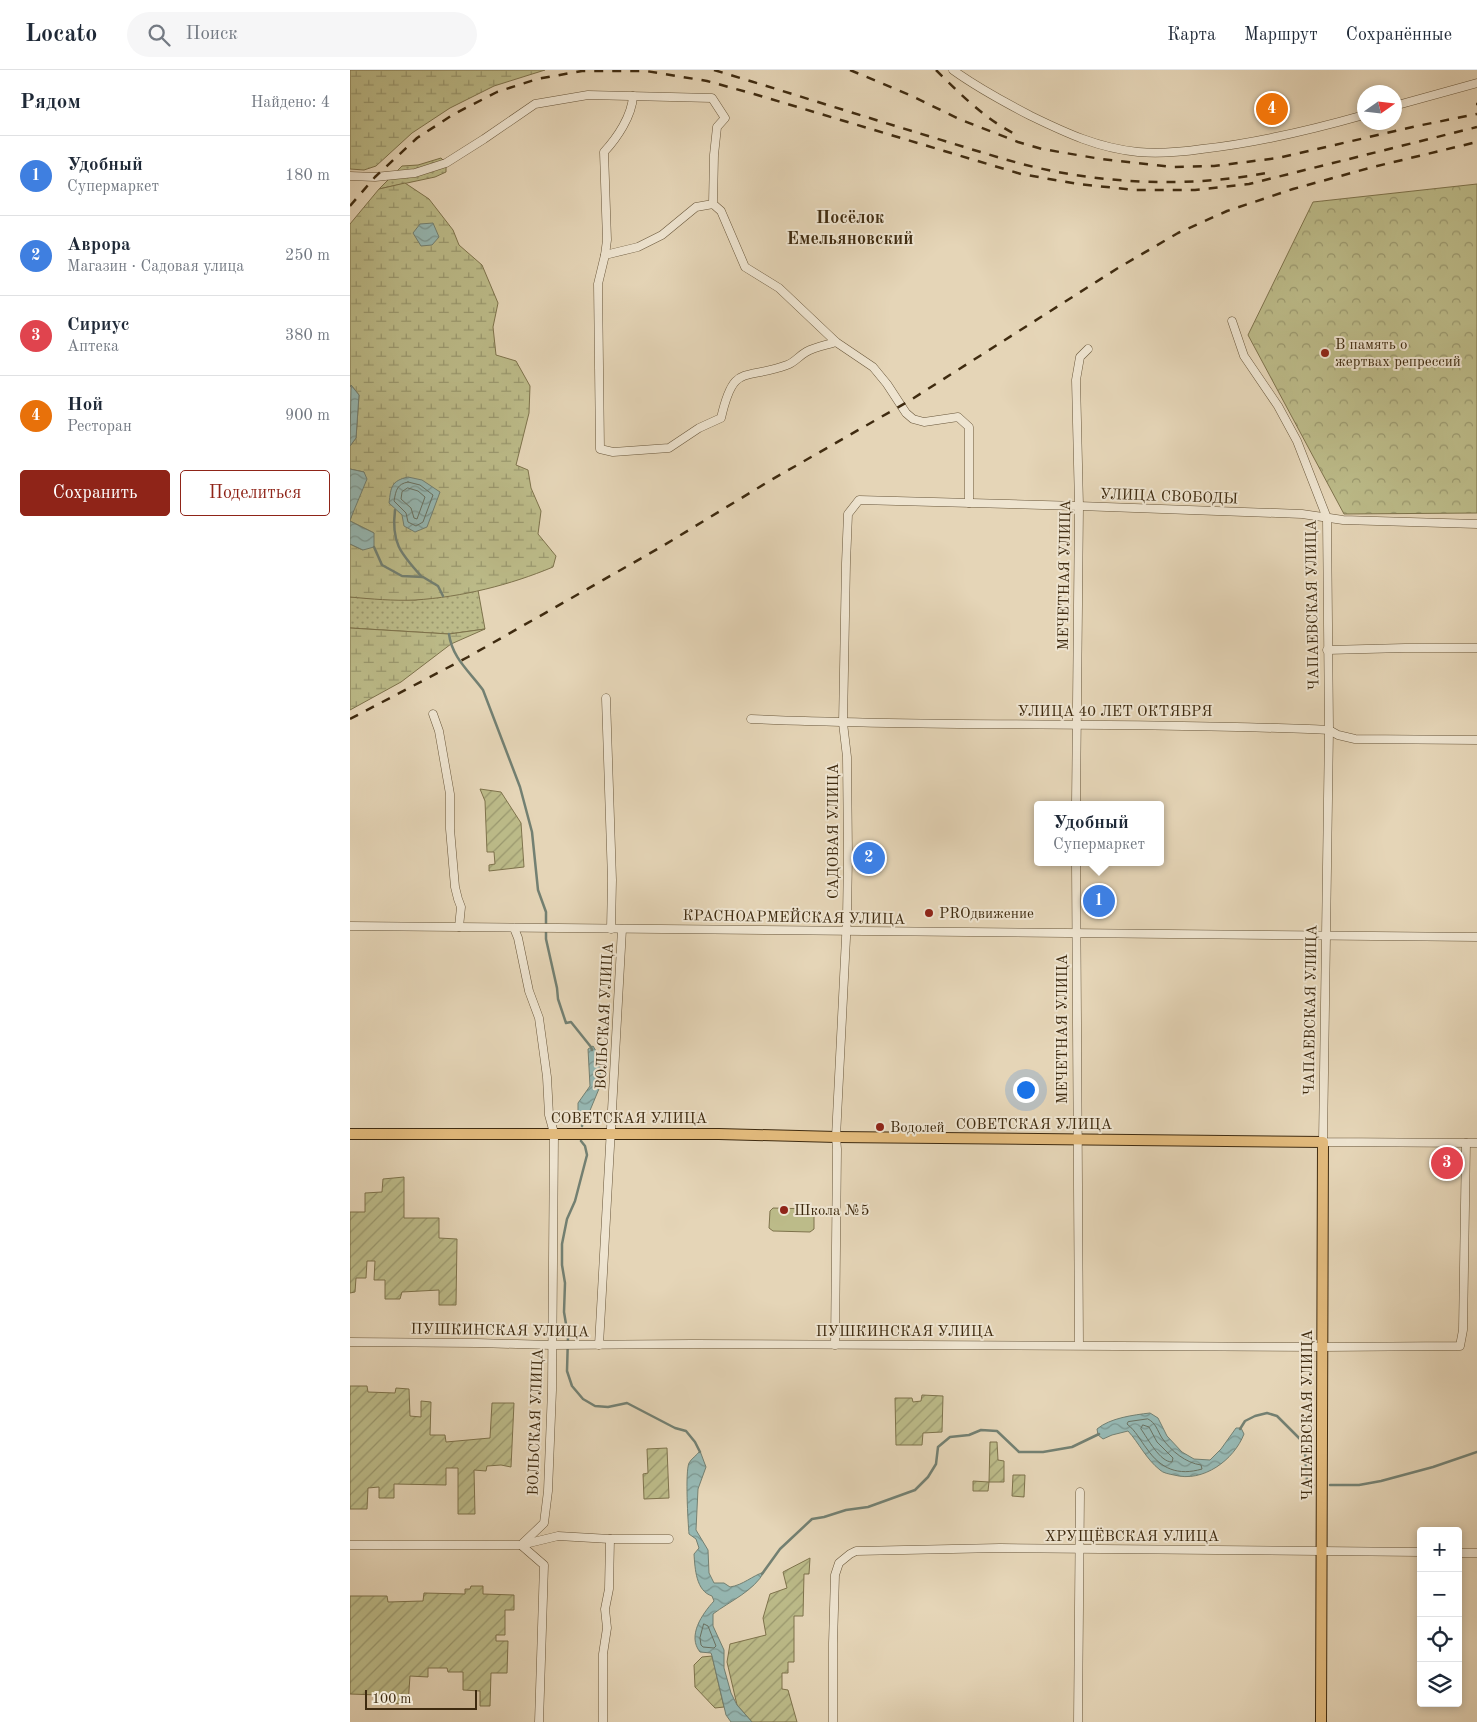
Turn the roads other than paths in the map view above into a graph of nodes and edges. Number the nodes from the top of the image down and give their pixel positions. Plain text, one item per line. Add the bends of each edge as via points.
1 (953, 70) edge
2 (968, 70) edge
3 (965, 78) junction
4 (1477, 83) edge
5 (634, 96) junction
6 (1402, 104) edge
7 (1357, 117) edge
8 (350, 176) edge
9 (713, 204) junction
10 (605, 255) junction
11 (1232, 321) dead end
12 (836, 342) junction
13 (1088, 348) dead end
14 (859, 500) joint
15 (969, 504) junction
16 (1079, 506) junction
17 (1327, 518) junction
18 (1477, 524) edge
19 (1477, 648) edge
20 (1327, 650) junction
21 (606, 698) dead end
22 (433, 714) dead end
23 (751, 719) dead end
24 (843, 723) junction
25 (1076, 724) junction
26 (1328, 730) junction
27 (1477, 740) edge
28 (1076, 801) edge
29 (1076, 866) edge
30 (350, 926) edge
31 (459, 927) junction
32 (517, 928) junction
33 (611, 929) junction
34 (622, 929) junction
35 (845, 931) junction
36 (1076, 934) junction
37 (1326, 936) junction
38 (1477, 937) edge
39 (554, 1133) junction
40 (350, 1134) edge
41 (611, 1134) junction
42 (836, 1138) junction
43 (1076, 1139) junction
44 (1324, 1142) junction
45 (1466, 1143) junction
46 (1477, 1143) edge
47 (350, 1342) edge
48 (551, 1345) junction
49 (599, 1345) junction
50 (835, 1345) junction
51 (1079, 1345) junction
52 (1321, 1347) junction
53 (1080, 1492) dead end
54 (610, 1539) junction
55 (670, 1539) dead end
56 (350, 1545) edge
57 (521, 1545) junction
58 (1079, 1549) junction
59 (1322, 1551) junction
60 (1417, 1552) edge
61 (1462, 1553) edge
62 (1477, 1553) edge
63 (539, 1722) edge
64 (603, 1722) edge
65 (834, 1722) edge
66 (1078, 1722) edge
67 (1320, 1722) edge

1 - 3 street
2 - 3 street
3 - 7 street via 1072,136 1102,146 1138,152 1176,152 1244,144
4 - 6 street
5 - 8 street via 588,95 535,104 446,163 415,173
5 - 9 street via 712,98 725,118 717,127
5 - 10 street via 633,106 614,141 604,152
9 - 10 street via 696,207 662,234 638,246
9 - 12 street via 721,211 745,268 780,288
10 - 12 street via 598,284 600,449 613,452 669,448 721,418 733,382 745,374 788,365 806,352
11 - 17 street, ЧАПАЕВСКАЯ УЛИЦА via 1244,356 1297,441
12 - 15 street via 873,367 913,419 924,422 958,418 969,427
13 - 16 street, МЕЧЕТНАЯ УЛИЦА via 1080,357 1076,380
14 - 15 street, УЛИЦА СВОБОДЫ
14 - 24 street, САДОВАЯ УЛИЦА via 848,514
15 - 16 street, УЛИЦА СВОБОДЫ
16 - 17 street, УЛИЦА СВОБОДЫ via 1302,514
16 - 25 street, МЕЧЕТНАЯ УЛИЦА
17 - 18 street, УЛИЦА СВОБОДЫ
17 - 20 street, ЧАПАЕВСКАЯ УЛИЦА
19 - 20 street
20 - 26 street, ЧАПАЕВСКАЯ УЛИЦА
21 - 33 street, ВОЛЬСКАЯ УЛИЦА
22 - 31 street via 450,794 450,829 461,907
23 - 24 street, УЛИЦА 40 ЛЕТ ОКТЯБРЯ
24 - 25 street, УЛИЦА 40 ЛЕТ ОКТЯБРЯ
24 - 35 street, САДОВАЯ УЛИЦА via 848,767
25 - 26 street, УЛИЦА 40 ЛЕТ ОКТЯБРЯ via 1228,725
25 - 28 street, МЕЧЕТНАЯ УЛИЦА
26 - 27 street, УЛИЦА 40 ЛЕТ ОКТЯБРЯ via 1355,739
26 - 37 street, ЧАПАЕВСКАЯ УЛИЦА
29 - 36 street, МЕЧЕТНАЯ УЛИЦА
30 - 31 street, КРАСНОАРМЕЙСКАЯ УЛИЦА
31 - 32 street, КРАСНОАРМЕЙСКАЯ УЛИЦА
32 - 33 street, КРАСНОАРМЕЙСКАЯ УЛИЦА
32 - 39 street, ВОЛЬСКАЯ УЛИЦА via 529,991 539,1018 549,1115
33 - 34 street, КРАСНОАРМЕЙСКАЯ УЛИЦА
34 - 35 street, КРАСНОАРМЕЙСКАЯ УЛИЦА
34 - 41 street, ВОЛЬСКАЯ УЛИЦА
35 - 36 street, КРАСНОАРМЕЙСКАЯ УЛИЦА
35 - 42 street, САДОВАЯ УЛИЦА
36 - 37 street, КРАСНОАРМЕЙСКАЯ УЛИЦА
36 - 43 street, МЕЧЕТНАЯ УЛИЦА
37 - 38 street, КРАСНОАРМЕЙСКАЯ УЛИЦА
37 - 44 street, ЧАПАЕВСКАЯ УЛИЦА
39 - 40 main road, СОВЕТСКАЯ УЛИЦА
39 - 41 main road, СОВЕТСКАЯ УЛИЦА
39 - 48 street, ВОЛЬСКАЯ УЛИЦА
41 - 42 main road, СОВЕТСКАЯ УЛИЦА
41 - 49 street, ВОЛЬСКАЯ УЛИЦА
42 - 43 main road, СОВЕТСКАЯ УЛИЦА
42 - 50 street, САДОВАЯ УЛИЦА
43 - 44 main road, СОВЕТСКАЯ УЛИЦА
43 - 51 street, МЕЧЕТНАЯ УЛИЦА
44 - 45 street, СОВЕТСКАЯ УЛИЦА
44 - 52 main road, ЧАПАЕВСКАЯ УЛИЦА
45 - 46 street, СОВЕТСКАЯ УЛИЦА
45 - 52 street, ПУШКИНСКАЯ УЛИЦА via 1463,1330 1460,1346
47 - 48 street, ПУШКИНСКАЯ УЛИЦА
48 - 49 street, ПУШКИНСКАЯ УЛИЦА
48 - 57 street, ВОЛЬСКАЯ УЛИЦА via 552,1390 544,1523
49 - 50 street, ПУШКИНСКАЯ УЛИЦА
50 - 51 street, ПУШКИНСКАЯ УЛИЦА
51 - 52 street, ПУШКИНСКАЯ УЛИЦА
52 - 59 main road, ЧАПАЕВСКАЯ УЛИЦА
53 - 58 street
54 - 55 street
54 - 57 street via 558,1536
54 - 64 street via 603,1654
56 - 57 street
57 - 63 street via 544,1565
58 - 59 street, ХРУЩЁВСКАЯ УЛИЦА
58 - 65 street, ХРУЩЁВСКАЯ УЛИЦА via 869,1550 845,1557 835,1575
58 - 66 street
59 - 60 street, ХРУЩЁВСКАЯ УЛИЦА
59 - 67 main road, ЧАПАЕВСКАЯ УЛИЦА
61 - 62 street

